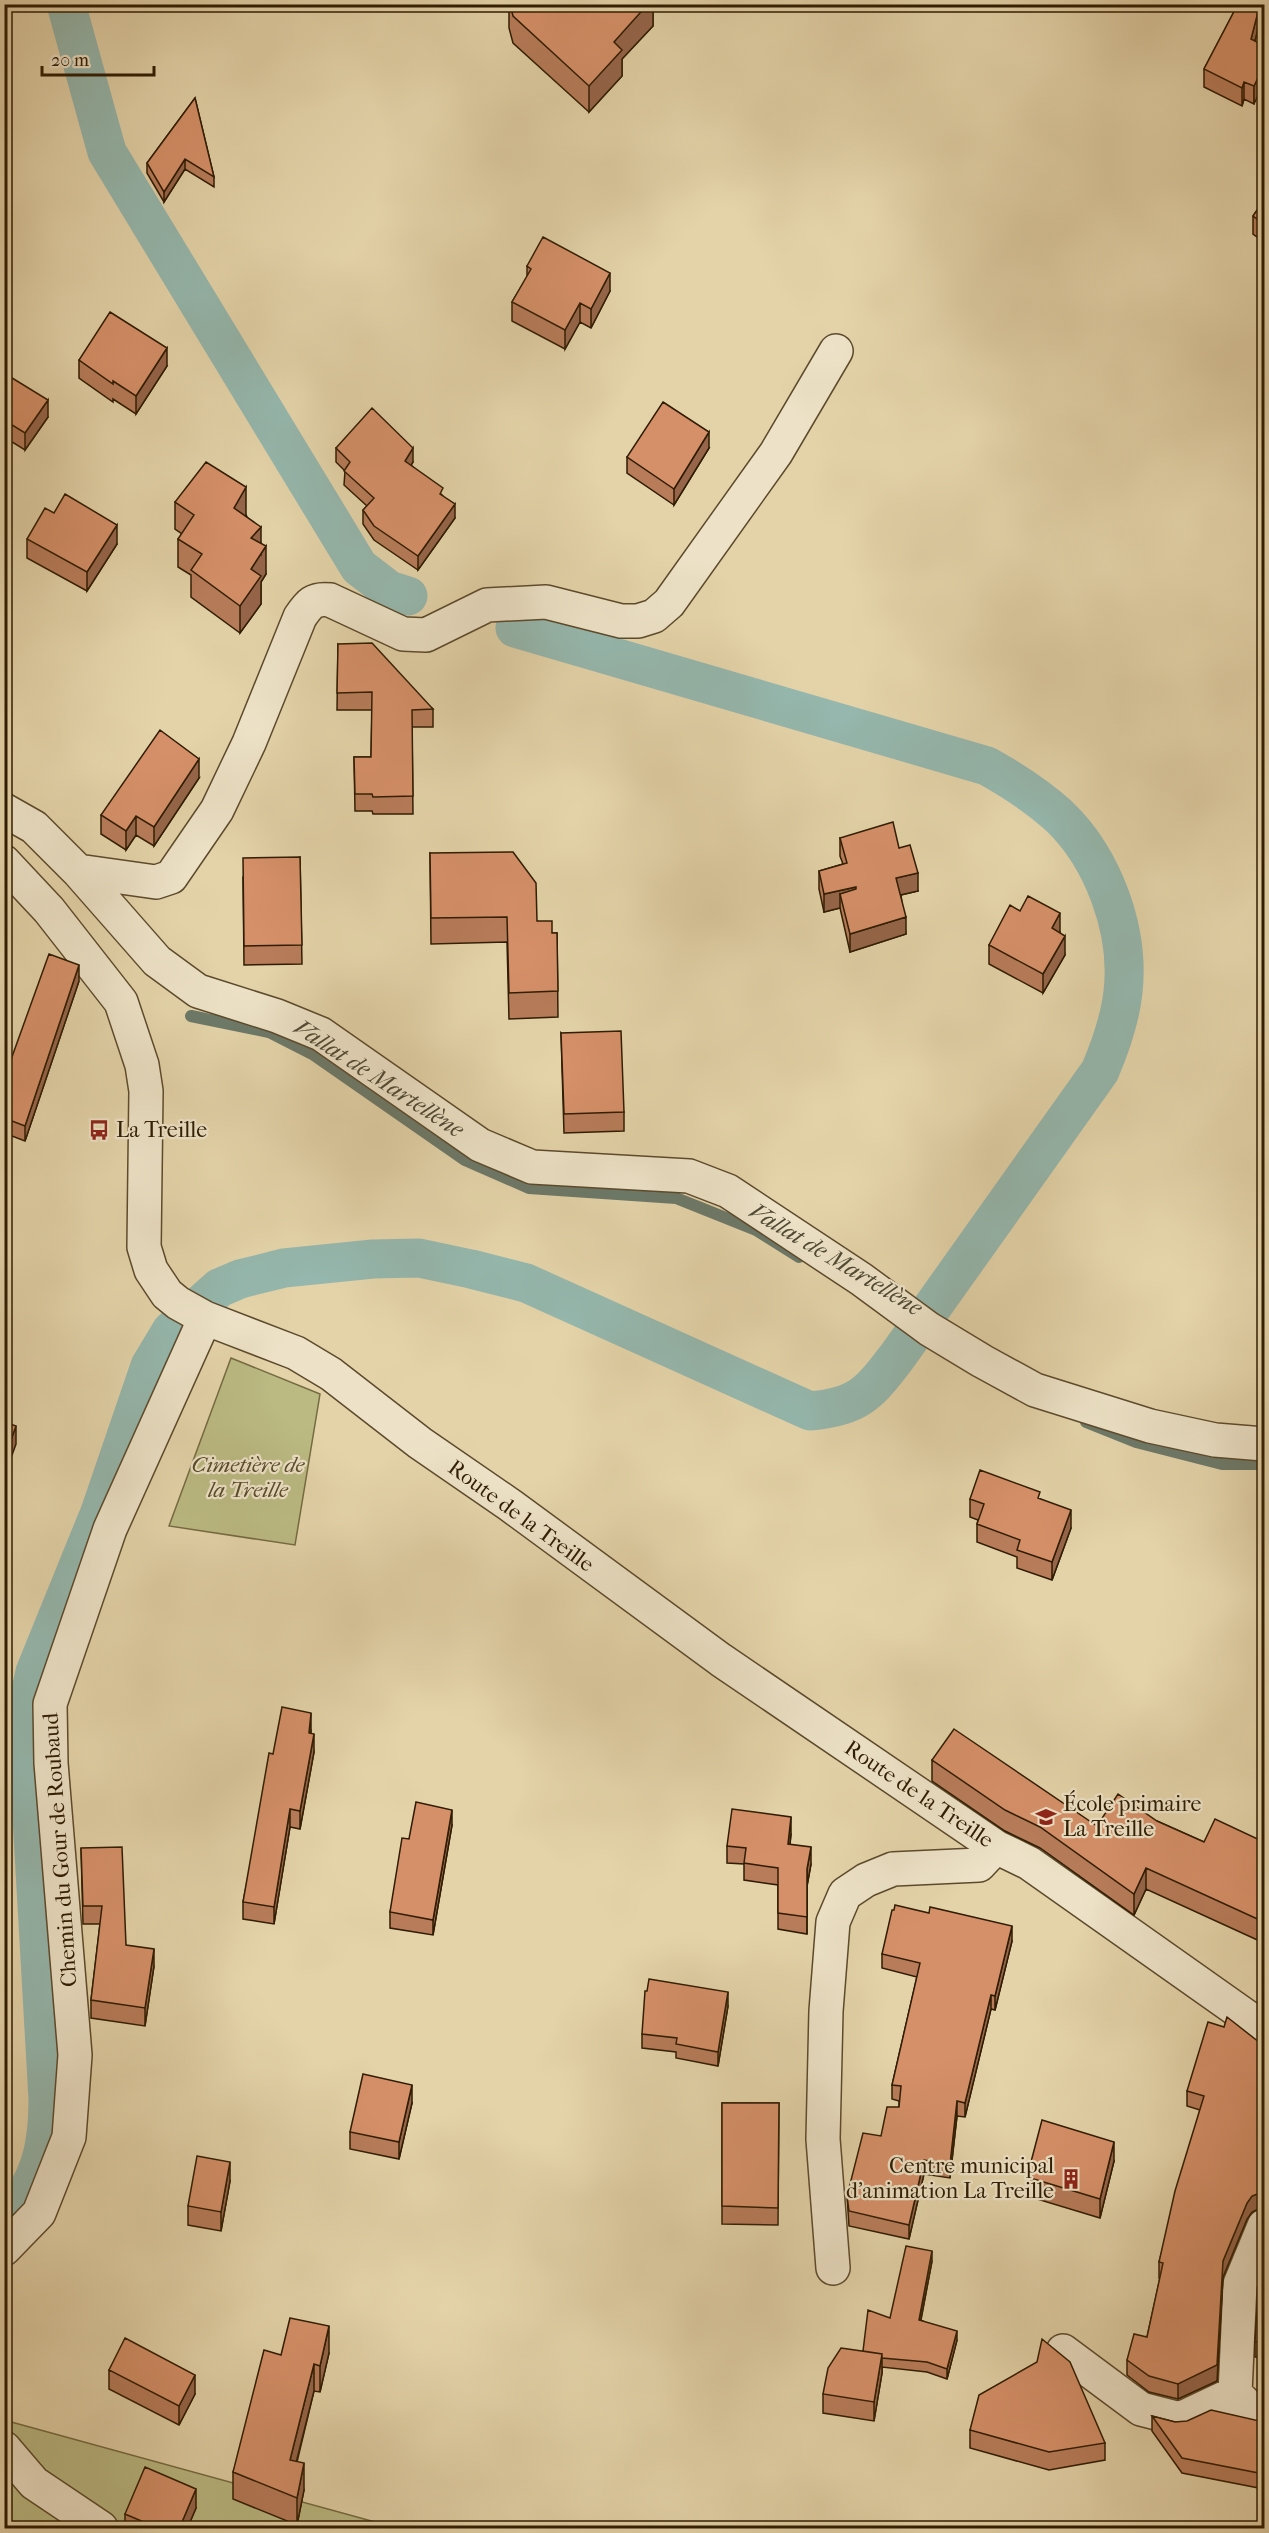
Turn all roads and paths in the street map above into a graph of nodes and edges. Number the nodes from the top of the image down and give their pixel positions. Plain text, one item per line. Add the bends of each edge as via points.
1 (836, 351) dead end
2 (4, 810) edge
3 (4, 862) edge
4 (78, 871) junction
5 (198, 1314) junction
6 (1264, 1443) edge
7 (996, 1847) junction
8 (1264, 2029) edge
9 (1264, 2226) edge
10 (4, 2249) edge
11 (1257, 2264) edge
12 (833, 2268) dead end
13 (1063, 2351) dead end
14 (1235, 2393) junction
15 (1264, 2420) edge
16 (4, 2448) edge
17 (101, 2529) edge

1 - 4 street via 776,453 669,603 654,616 621,621 546,602 487,605 426,634 403,634 330,600 318,599 309,603 300,617 217,810 171,877 156,882
2 - 4 street via 34,827
3 - 5 street, Route de la Treille via 50,910 121,1002 146,1090 144,1247 151,1270 166,1294
4 - 6 street via 157,961 198,991 321,1034 480,1145 532,1167 698,1179 728,1191 929,1329 1035,1390 1150,1426 1215,1440
5 - 7 street, Route de la Treille via 289,1350 331,1374 420,1443 721,1660
5 - 10 street, Chemin du Gour de Roubaud via 110,1529 50,1704 51,1763 75,2055 69,2137 39,2213
7 - 8 street, Route de la Treille via 1029,1863
7 - 12 street via 979,1865 893,1869 866,1880 845,1894 833,1922 823,2139
9 - 11 street
11 - 14 street via 1240,2284
13 - 14 street via 1141,2409 1180,2419
14 - 15 street
16 - 17 street via 34,2483

